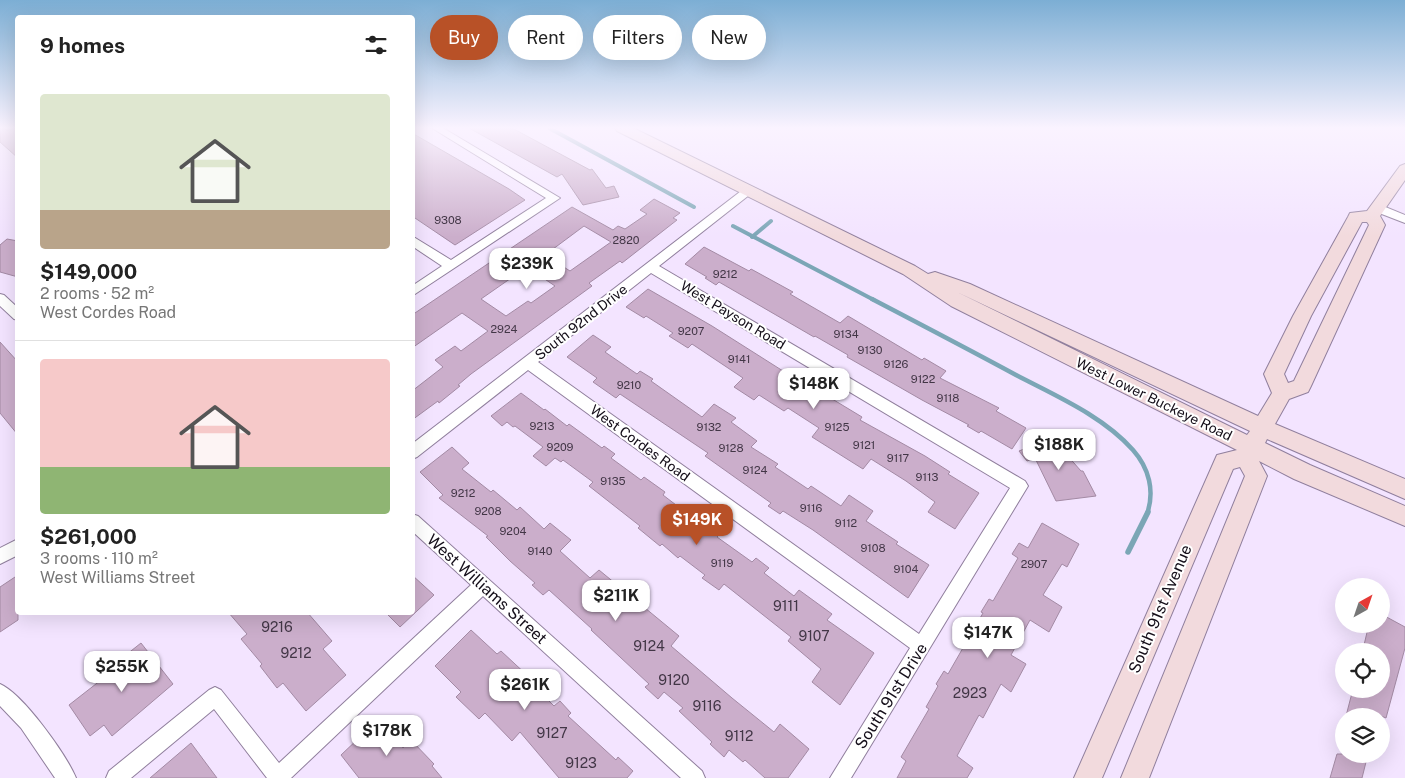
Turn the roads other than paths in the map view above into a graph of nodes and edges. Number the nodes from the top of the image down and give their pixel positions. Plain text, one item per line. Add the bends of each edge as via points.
1 (498, 164) edge
2 (696, 164) edge
3 (1405, 169) edge
4 (749, 190) junction
5 (554, 198) joint
6 (1375, 212) junction
7 (1405, 219) edge
8 (415, 242) edge
9 (451, 266) junction
10 (652, 267) junction
11 (415, 290) edge
12 (0, 298) edge
13 (15, 313) edge
14 (529, 363) junction
15 (1282, 393) junction
16 (1254, 444) junction
17 (415, 451) edge
18 (1020, 486) joint
19 (1405, 489) edge
20 (1405, 516) edge
21 (415, 524) edge
22 (15, 548) edge
23 (0, 557) edge
24 (483, 585) junction
25 (922, 646) junction
26 (0, 693) edge
27 (278, 777) edge
28 (66, 778) edge
29 (116, 778) edge
30 (695, 778) edge
31 (840, 778) edge
32 (1088, 778) edge
33 (1135, 778) edge

1 - 5 street
2 - 4 main road, West Lower Buckeye Road
3 - 6 main road
4 - 10 street, South 92nd Drive
4 - 16 main road, West Lower Buckeye Road via 909,270 964,288
5 - 9 street
6 - 7 street
6 - 15 main road via 1377,225 1301,386
6 - 15 main road via 1356,217 1298,325 1274,374
8 - 9 street
9 - 11 street
10 - 14 street, South 92nd Drive
10 - 18 street, West Payson Road
12 - 13 street
14 - 17 street, South 92nd Drive
14 - 25 street, West Cordes Road
15 - 16 main road
16 - 19 main road, West Lower Buckeye Road
16 - 20 main road, West Lower Buckeye Road via 1302,472
16 - 32 main road, South 91st Avenue via 1225,461
16 - 33 main road via 1256,476
18 - 25 street, South 91st Drive
21 - 24 street, West Williams Street
22 - 23 street
24 - 27 street
24 - 30 street, West Williams Street
25 - 31 street, South 91st Drive
26 - 28 street via 28,721
27 - 29 street via 215,696

